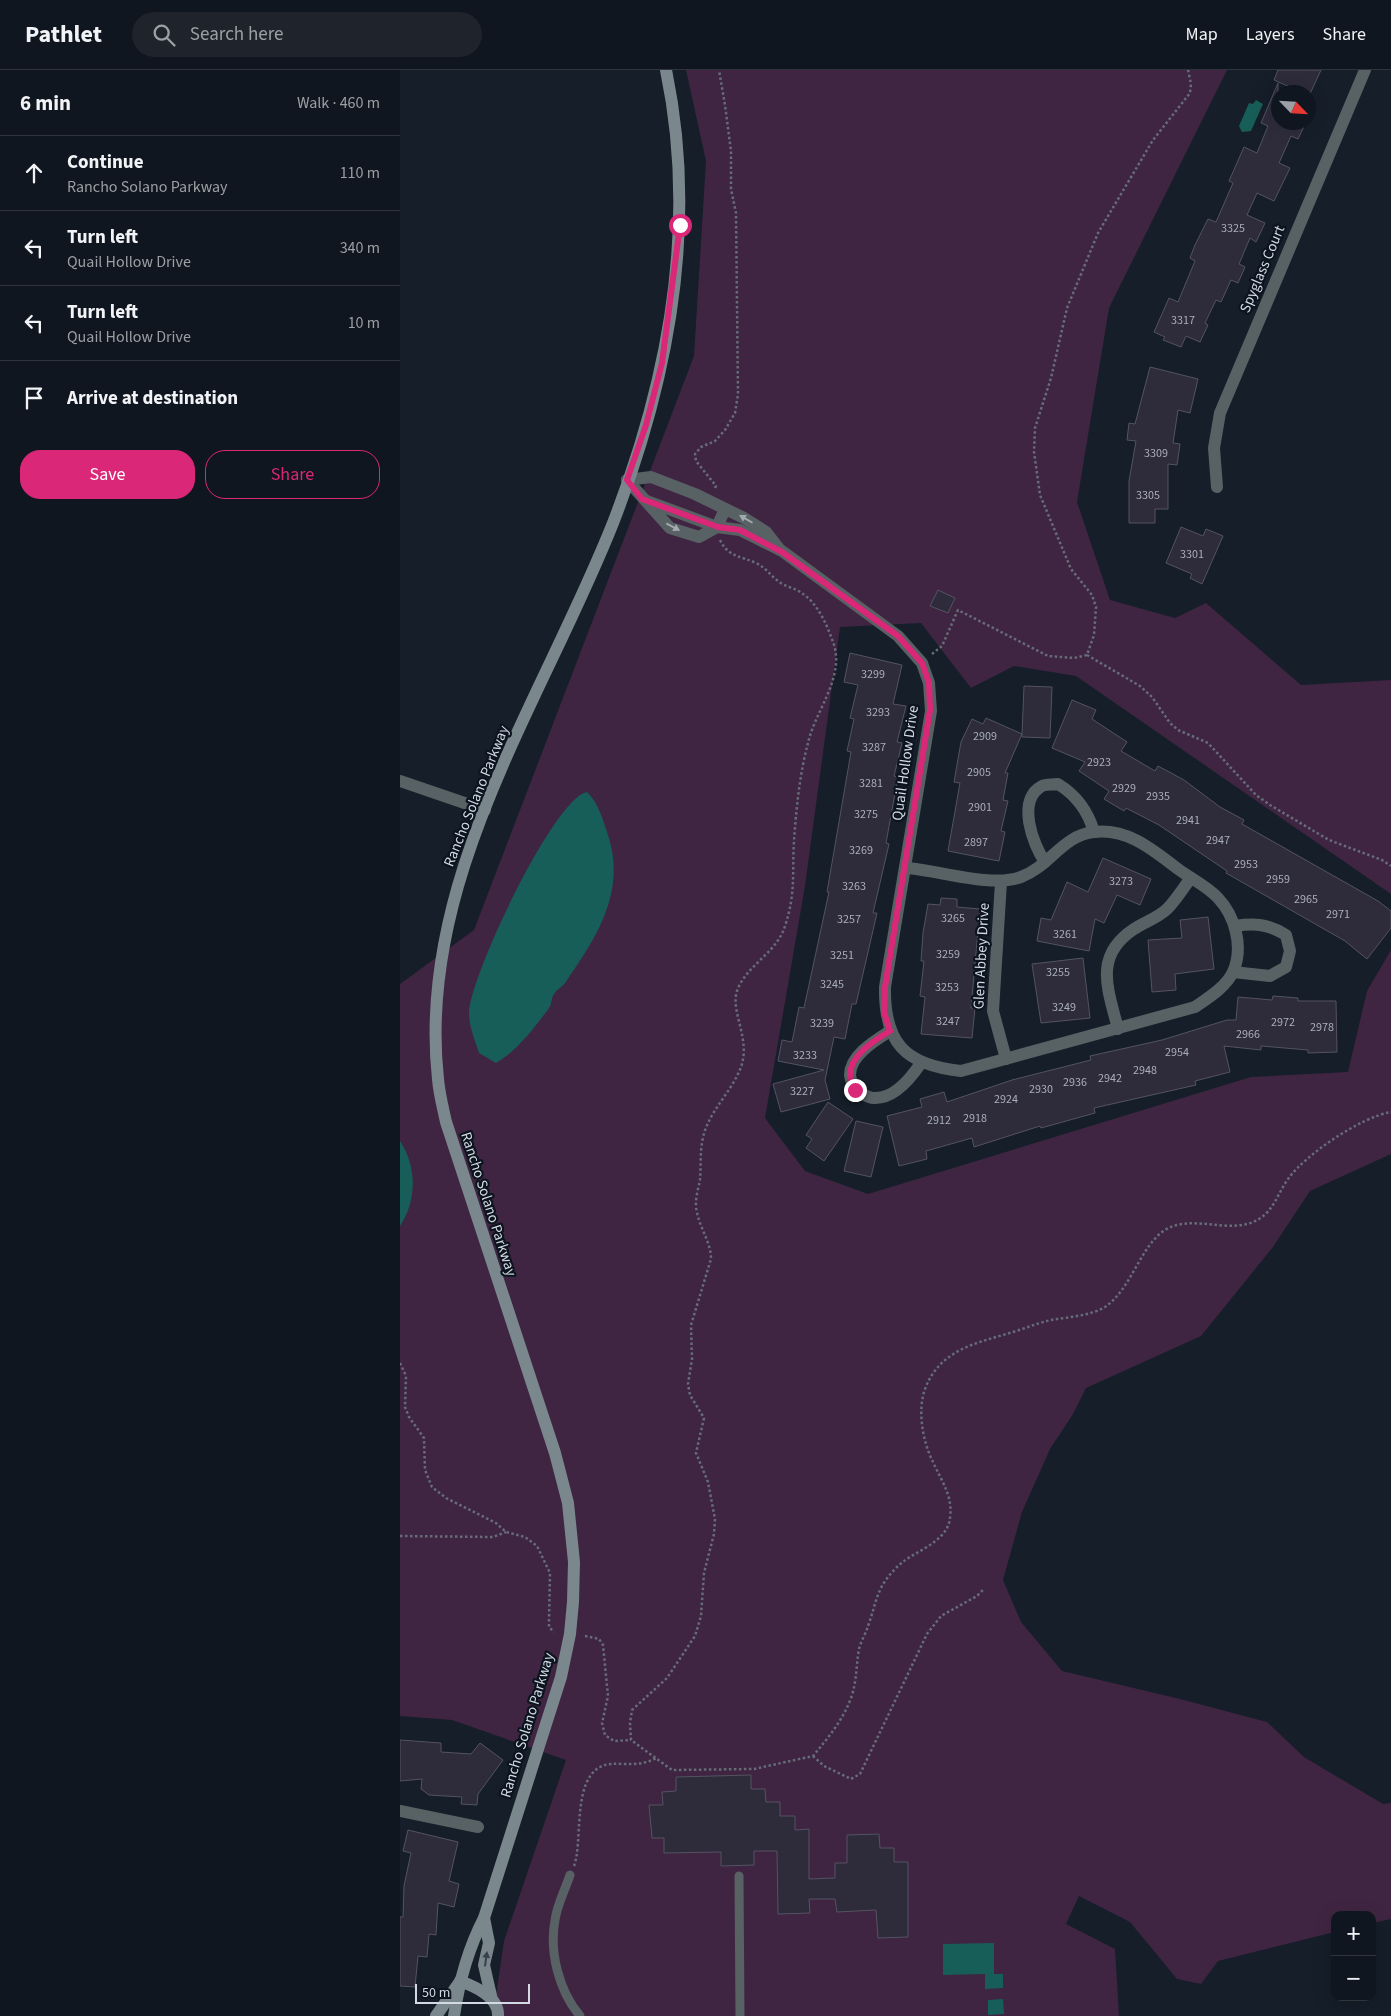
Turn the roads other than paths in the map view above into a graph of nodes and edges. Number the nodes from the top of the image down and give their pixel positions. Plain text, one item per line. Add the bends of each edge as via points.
1 (666, 70) edge
2 (1365, 70) edge
3 (627, 480) junction
4 (1216, 487) dead end
5 (725, 509) junction
6 (718, 527) junction
7 (782, 552) junction
8 (400, 781) edge
9 (485, 810) junction
10 (1094, 832) junction
11 (1045, 862) junction
12 (906, 868) junction
13 (1191, 878) junction
14 (1001, 882) junction
15 (1235, 926) junction
16 (1233, 972) junction
17 (1118, 1029) junction
18 (890, 1031) junction
19 (1006, 1059) junction
20 (921, 1063) junction
21 (400, 1811) edge
22 (478, 1827) dead end
23 (570, 1875) road end
24 (739, 1876) dead end
25 (484, 1918) junction
26 (460, 1981) junction
27 (492, 2000) junction
28 (436, 2016) edge
29 (454, 2016) edge
30 (498, 2016) edge
31 (580, 2016) edge
32 (740, 2016) edge

1 - 3 street, Rancho Solano Parkway via 678,153 680,225 662,363
2 - 4 street, Spyglass Court via 1220,413 1214,448
3 - 5 street, Quail Hollow Drive via 651,478
3 -> 6 street via 670,528 699,537
3 - 9 street, Rancho Solano Parkway via 613,523
5 - 6 street
7 -> 5 street, Quail Hollow Drive via 766,532
6 - 7 street, Quail Hollow Drive via 740,530
7 - 12 street, Quail Hollow Drive via 898,636 922,663 929,683 930,710
8 - 9 street
9 - 25 street, Rancho Solano Parkway via 449,917 438,981 438,1079 446,1122 466,1190 555,1453 568,1503 574,1570 571,1626 561,1678
10 - 11 street, Quail Hollow Drive via 1079,836
10 - 11 street via 1091,820 1073,793 1058,784 1042,786 1031,799 1028,814 1035,848
10 - 13 street, Quail Hollow Drive via 1125,834
11 - 14 street, Quail Hollow Drive via 1022,877
12 - 14 street, Quail Hollow Drive
12 - 18 street, Quail Hollow Drive via 885,987 884,1012
13 - 15 street, Quail Hollow Drive via 1217,897
13 - 17 street via 1167,909 1121,938 1112,948 1106,966 1106,980
14 - 19 street, Glen Abbey Drive via 993,1011
15 - 16 street, Quail Hollow Drive via 1238,949
15 - 16 street via 1255,923 1272,926 1286,935 1290,951 1286,967 1270,976
16 - 17 street, Quail Hollow Drive via 1215,993 1195,1007
17 - 19 street, Quail Hollow Drive
18 - 20 street, Quail Hollow Drive via 903,1050
18 - 20 street via 855,1060 850,1075 855,1090 873,1099 889,1096
19 - 20 street, Quail Hollow Drive via 961,1071
21 - 22 street
23 - 31 lane via 554,1920 555,1965
24 - 32 lane
25 - 26 street, Rancho Solano Parkway
27 -> 25 street, Rancho Solano Parkway via 484,1965 489,1943
26 - 27 street
26 - 28 street, Rancho Solano Parkway
26 - 29 street, Rancho Solano Parkway
27 - 30 street, Rancho Solano Parkway

